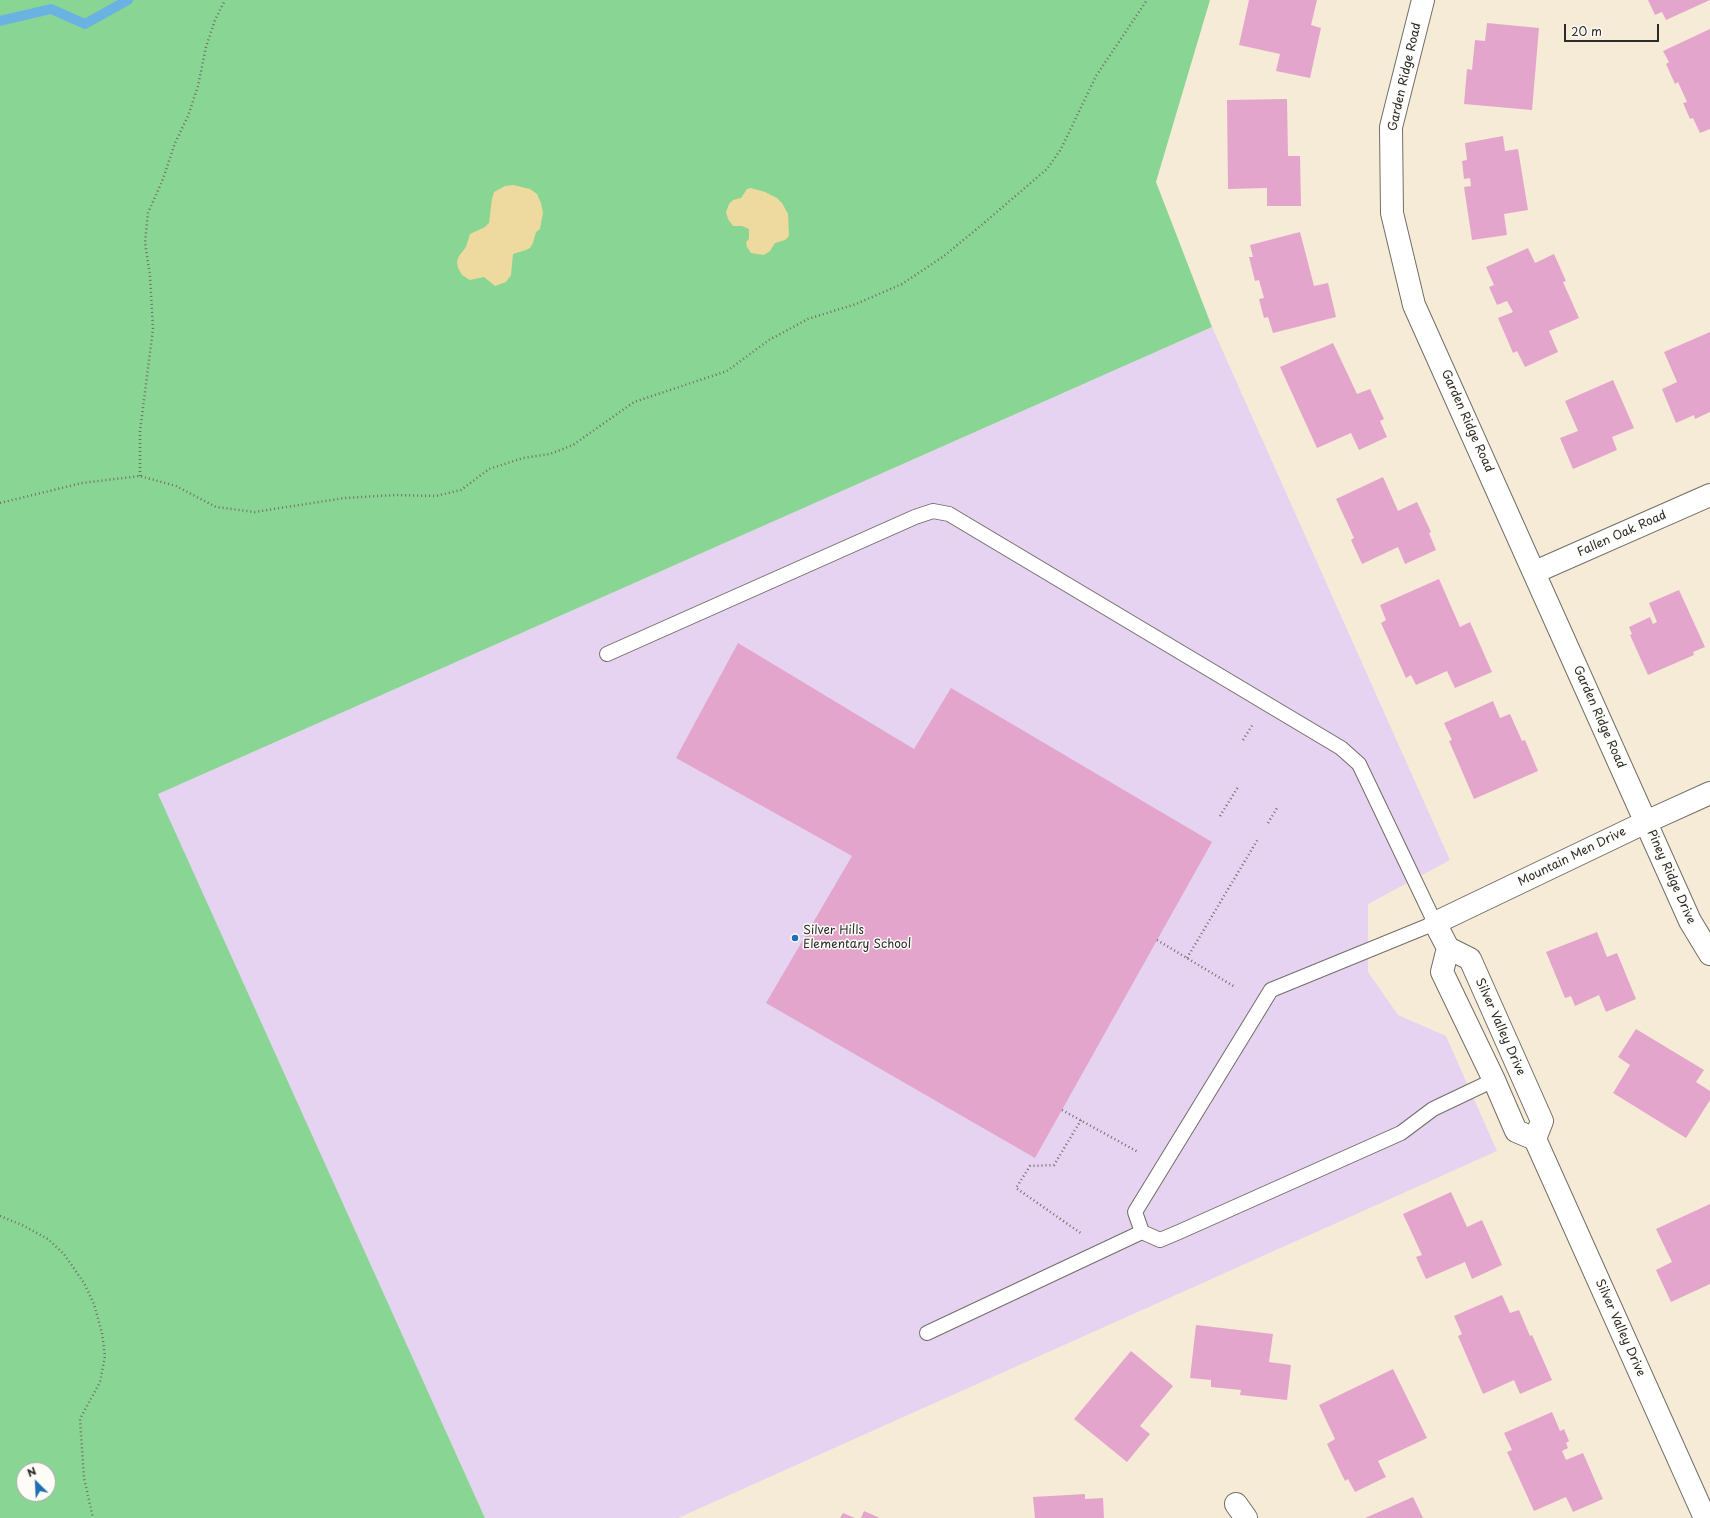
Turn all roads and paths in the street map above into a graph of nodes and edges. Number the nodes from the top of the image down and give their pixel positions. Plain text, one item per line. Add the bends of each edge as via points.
1 (225, 0) edge
2 (1147, 0) edge
3 (1423, 0) edge
4 (140, 476) junction
5 (1710, 495) edge
6 (0, 503) edge
7 (1534, 572) junction
8 (607, 654) dead end
9 (1253, 723) dead end
10 (1243, 740) dead end
11 (1238, 787) dead end
12 (1710, 793) edge
13 (1277, 808) dead end
14 (1220, 816) dead end
15 (1646, 822) junction
16 (1268, 823) dead end
17 (1258, 839) dead end
18 (1435, 923) junction
19 (1157, 940) dead end
20 (1448, 948) junction
21 (1710, 954) edge
22 (1188, 958) junction
23 (1235, 987) dead end
24 (1494, 1080) junction
25 (1062, 1110) dead end
26 (1081, 1120) junction
27 (1534, 1139) junction
28 (1138, 1152) dead end
29 (0, 1216) edge
30 (1142, 1232) junction
31 (1087, 1238) dead end
32 (927, 1333) dead end
33 (93, 1518) edge
34 (1704, 1518) edge

1 - 4 path via 206,47 198,86 188,116 148,214 145,242 153,329 140,431
2 - 4 path via 1096,76 1061,149 1047,169 944,256 902,284 856,304 808,319 769,340 727,371 634,402 574,444 550,454 523,458 489,469 461,490 436,496 344,498 255,512 216,507 176,486
3 - 7 street, Garden Ridge Road via 1392,126 1392,213 1414,305
4 - 6 path via 82,483
5 - 7 street, Fallen Oak Road
7 - 15 street, Garden Ridge Road
8 - 18 lane via 915,517 933,511 949,514 1340,748 1359,764 1369,782
9 - 10 path
11 - 14 path
12 - 15 street, Mountain Men Drive
13 - 16 path
15 - 18 street, Mountain Men Drive
15 - 21 street, Piney Ridge Drive via 1690,921
17 - 22 path
18 - 20 street
18 - 30 lane via 1271,990 1135,1212
19 - 22 path
20 - 24 street via 1442,972
20 - 27 street, Silver Valley Drive via 1470,959 1542,1121
22 - 23 path
24 - 27 street via 1516,1131
24 - 30 lane via 1433,1109 1401,1134 1160,1240
25 - 26 path
26 - 28 path
26 - 31 path via 1054,1165 1030,1166 1016,1188
27 - 34 street, Silver Valley Drive
29 - 33 path via 48,1240 64,1254 84,1283 94,1304 105,1356 100,1382 80,1419 84,1478
30 - 32 lane

